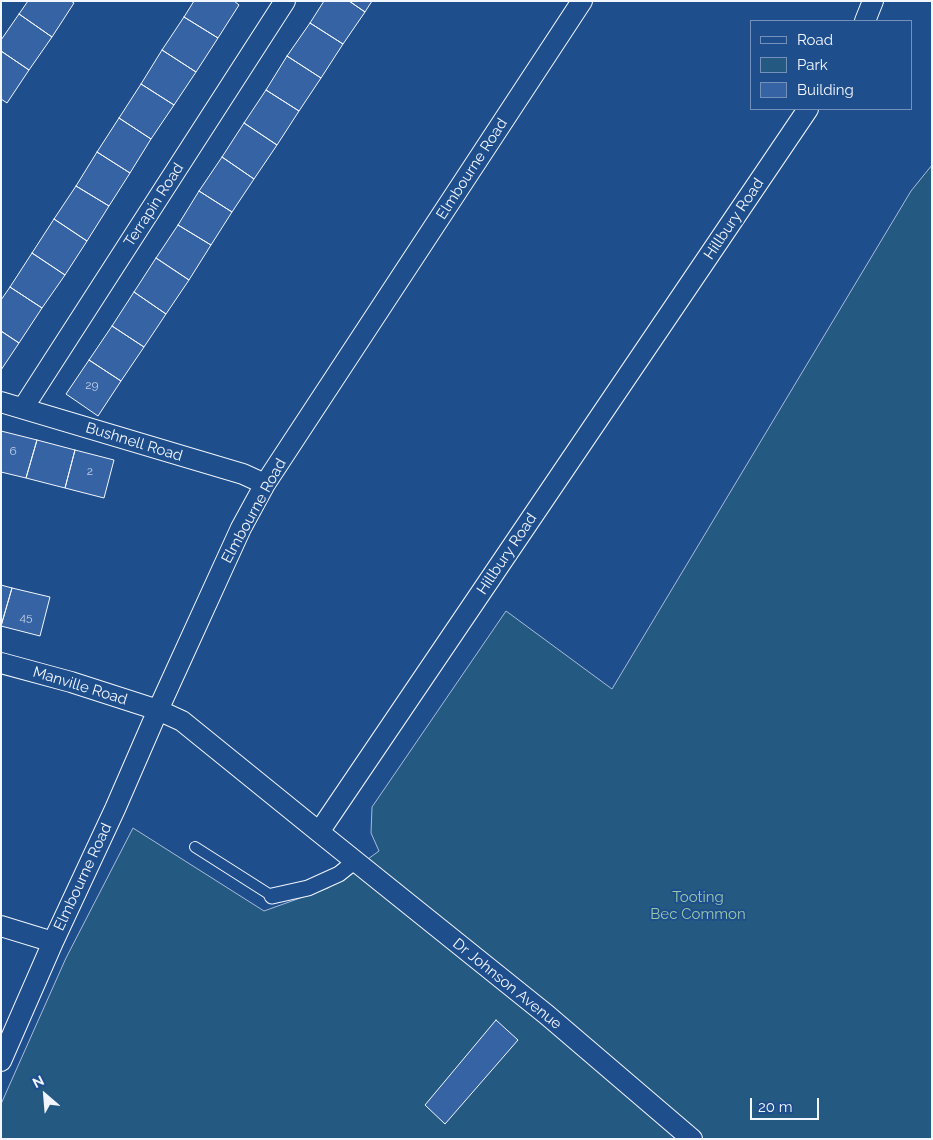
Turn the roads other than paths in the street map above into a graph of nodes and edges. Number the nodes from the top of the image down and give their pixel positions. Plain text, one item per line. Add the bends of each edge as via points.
1 (285, 1) edge
2 (582, 1) edge
3 (873, 1) edge
4 (864, 20) edge
5 (807, 110) edge
6 (1, 402) edge
7 (23, 408) junction
8 (265, 484) junction
9 (1, 663) edge
10 (158, 710) junction
11 (319, 832) junction
12 (195, 847) dead end
13 (354, 862) junction
14 (272, 896) joint
15 (1, 926) edge
16 (53, 942) junction
17 (1, 1061) edge
18 (692, 1139) edge

1 - 7 street, Terrapin Road
2 - 8 street, Elmbourne Road
3 - 4 street
5 - 11 street, Hillbury Road
6 - 7 street, Bushnell Road
7 - 8 street, Bushnell Road via 243,474
8 - 10 street, Elmbourne Road via 241,528
9 - 10 street, Manville Road
10 - 11 street via 189,726
10 - 16 street, Elmbourne Road
11 - 13 street, Dr Johnson Avenue
12 - 14 lane
13 - 14 street via 339,874 308,888
13 - 18 street, Dr Johnson Avenue via 547,1015
15 - 16 street
16 - 17 street, Elmbourne Road

